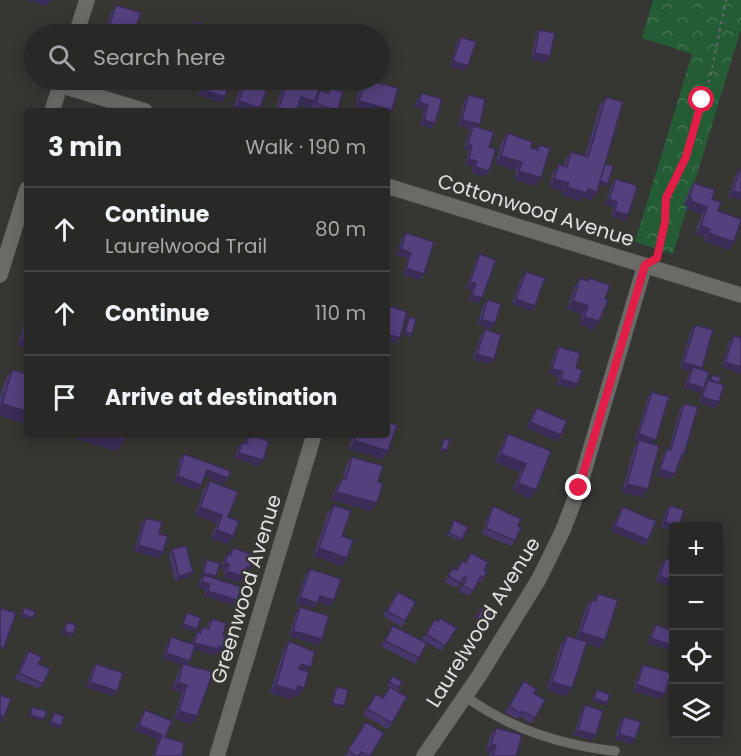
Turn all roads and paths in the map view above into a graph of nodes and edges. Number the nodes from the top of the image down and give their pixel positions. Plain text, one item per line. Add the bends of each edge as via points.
1 (87, 0) edge
2 (726, 0) edge
3 (79, 24) edge
4 (59, 90) edge
5 (84, 90) edge
6 (53, 108) edge
7 (136, 108) edge
8 (390, 190) edge
9 (24, 199) edge
10 (645, 265) junction
11 (0, 275) edge
12 (741, 294) edge
13 (313, 438) edge
14 (465, 696) junction
15 (615, 751) dead end
16 (218, 756) edge
17 (424, 756) edge

1 - 3 street
2 - 10 path via 710,78 686,157 666,198 657,258
4 - 6 street
5 - 7 street
8 - 10 street, Cottonwood Avenue
9 - 11 street
10 - 12 street, Cottonwood Avenue
10 - 14 street, Laurelwood Avenue via 563,530 539,579
13 - 16 street, Greenwood Avenue
14 - 15 lane via 525,731 586,748
14 - 17 street, Laurelwood Avenue

